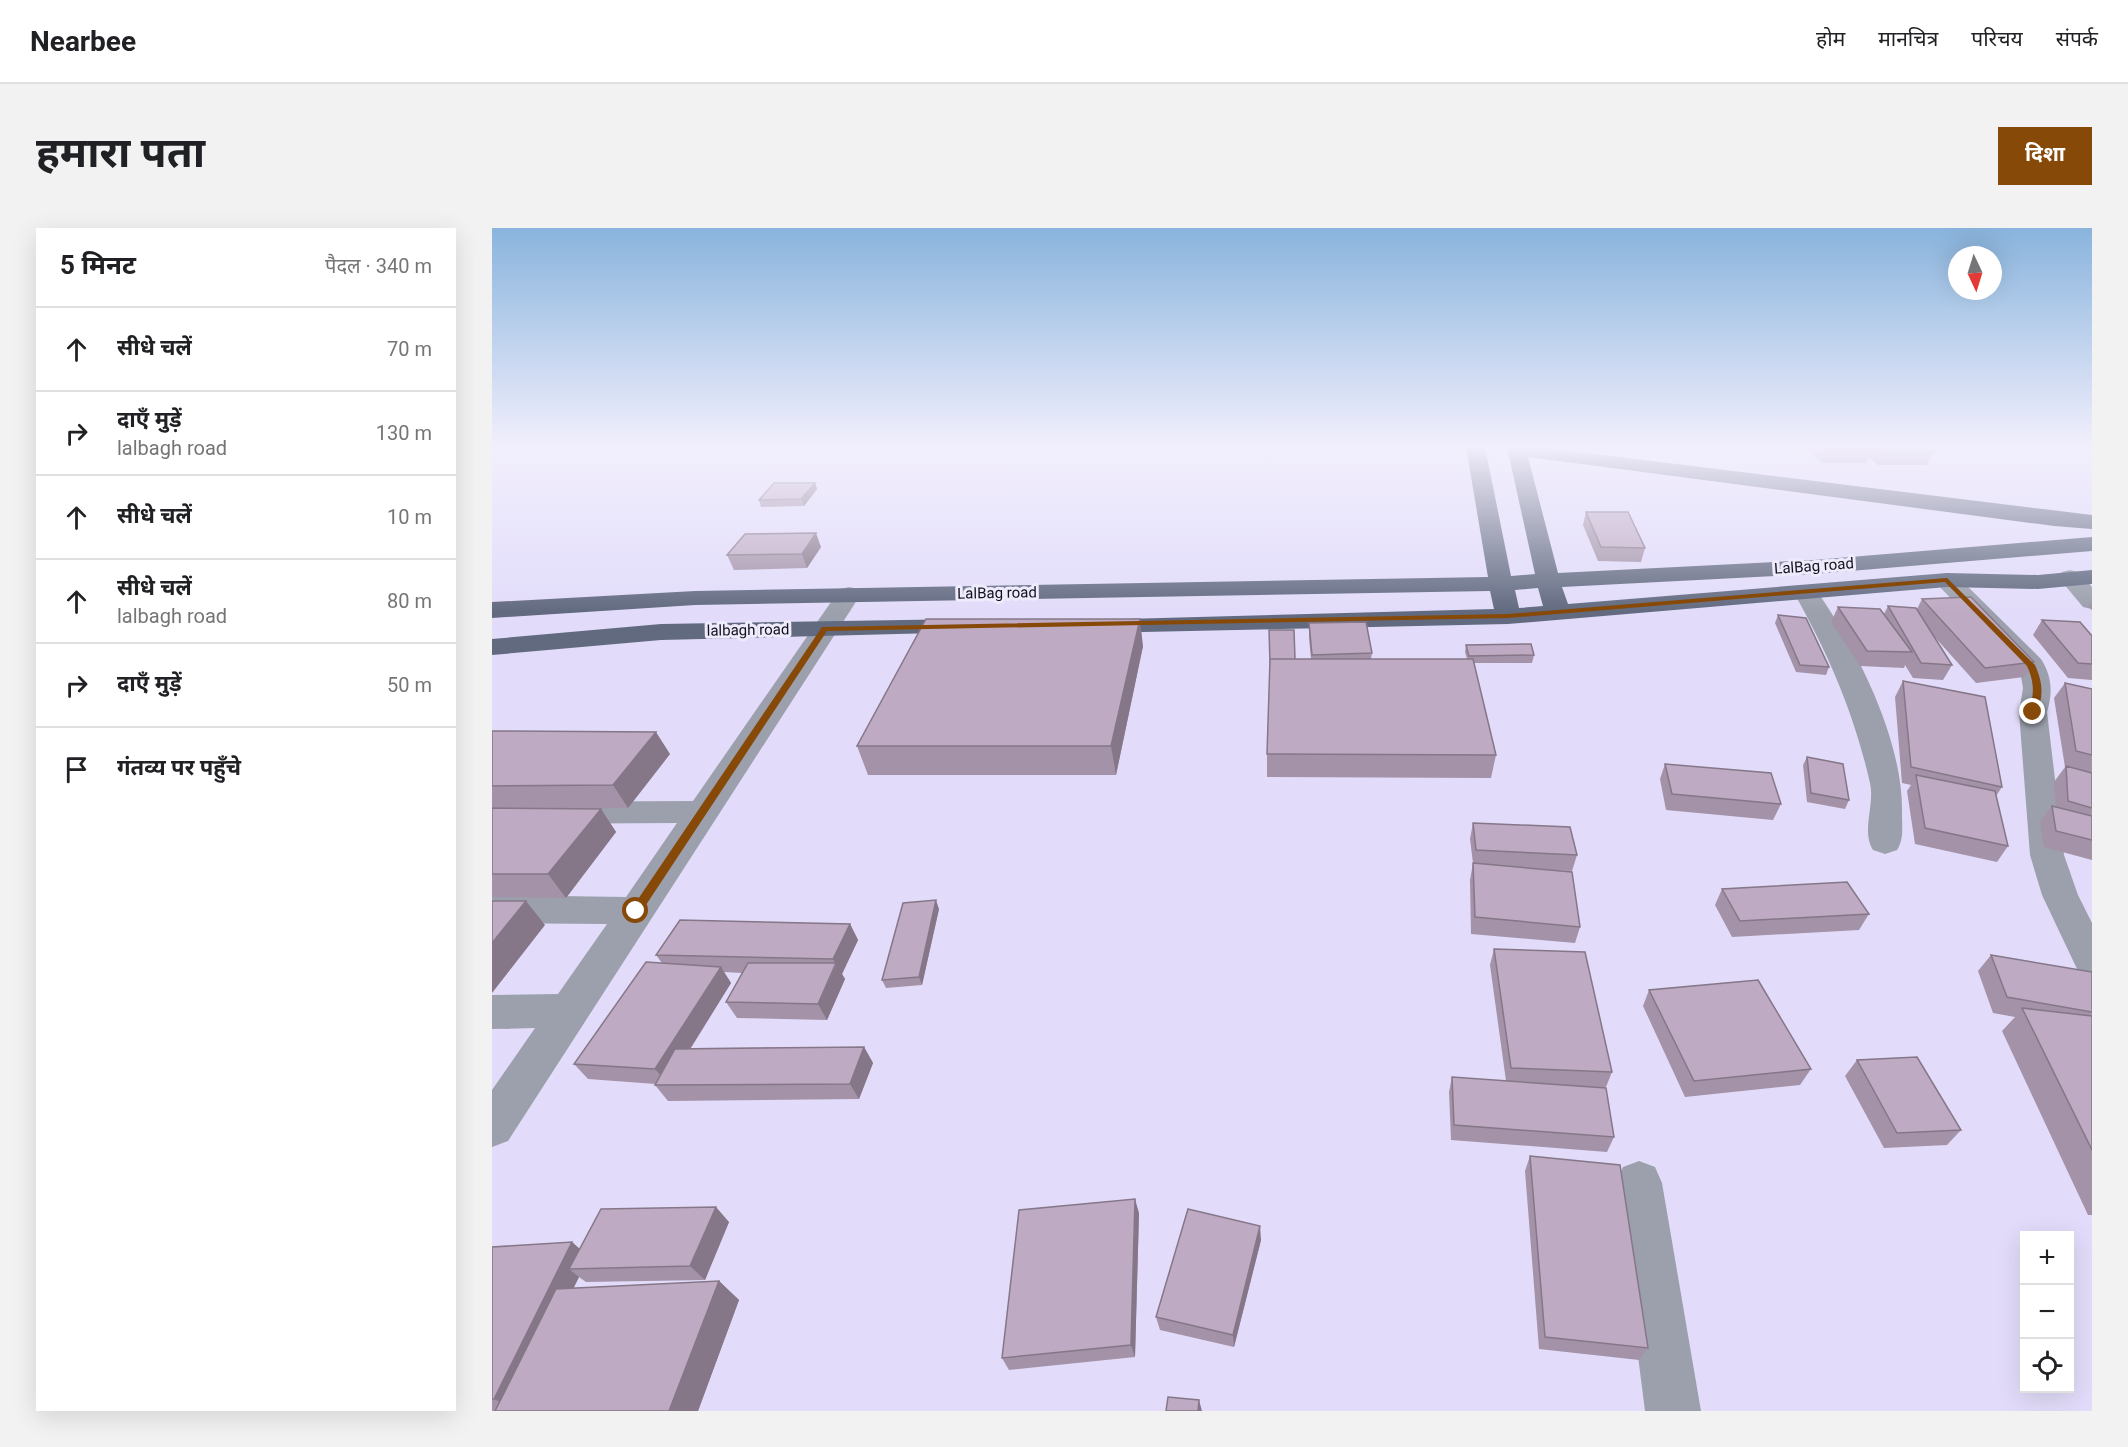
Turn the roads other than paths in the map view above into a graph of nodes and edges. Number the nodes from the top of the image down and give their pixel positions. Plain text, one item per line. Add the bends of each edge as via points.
1 (1485, 502) edge
2 (1529, 502) edge
3 (1927, 502) edge
4 (2054, 519) junction
5 (2092, 522) edge
6 (2088, 539) edge
7 (2081, 577) edge
8 (1548, 580) junction
9 (1947, 580) junction
10 (1501, 584) junction
11 (1806, 593) junction
12 (849, 594) junction
13 (2092, 602) edge
14 (492, 610) edge
15 (1558, 612) junction
16 (1508, 616) junction
17 (1077, 625) edge
18 (994, 627) edge
19 (825, 629) junction
20 (492, 647) edge
21 (702, 812) junction
22 (492, 813) edge
23 (1886, 842) dead end
24 (492, 909) edge
25 (636, 911) junction
26 (2092, 960) edge
27 (492, 1011) edge
28 (569, 1011) junction
29 (492, 1127) edge
30 (1639, 1183) dead end
31 (1673, 1411) edge

1 - 10 main road
2 - 8 main road
3 - 4 main road
4 - 5 main road
4 - 6 main road
6 - 8 main road, LalBag road via 1814,567
7 - 9 main road via 2037,582
7 - 13 street
8 - 10 main road, LalBag road
8 - 15 main road
9 - 11 main road
9 - 26 street via 2031,665 2037,679 2033,712 2047,855 2060,894
10 - 12 main road, LalBag road
10 - 16 main road
11 - 15 main road
11 - 23 street via 1838,647 1870,723 1887,787
12 - 14 main road, LalBag road
12 - 19 street
15 - 16 main road
16 - 17 main road
18 - 19 main road, lalbagh road
19 - 20 main road, lalbagh road via 661,632
19 - 21 street
21 - 22 street
21 - 25 street
24 - 25 street
25 - 28 street
27 - 28 street
28 - 29 street
30 - 31 street

